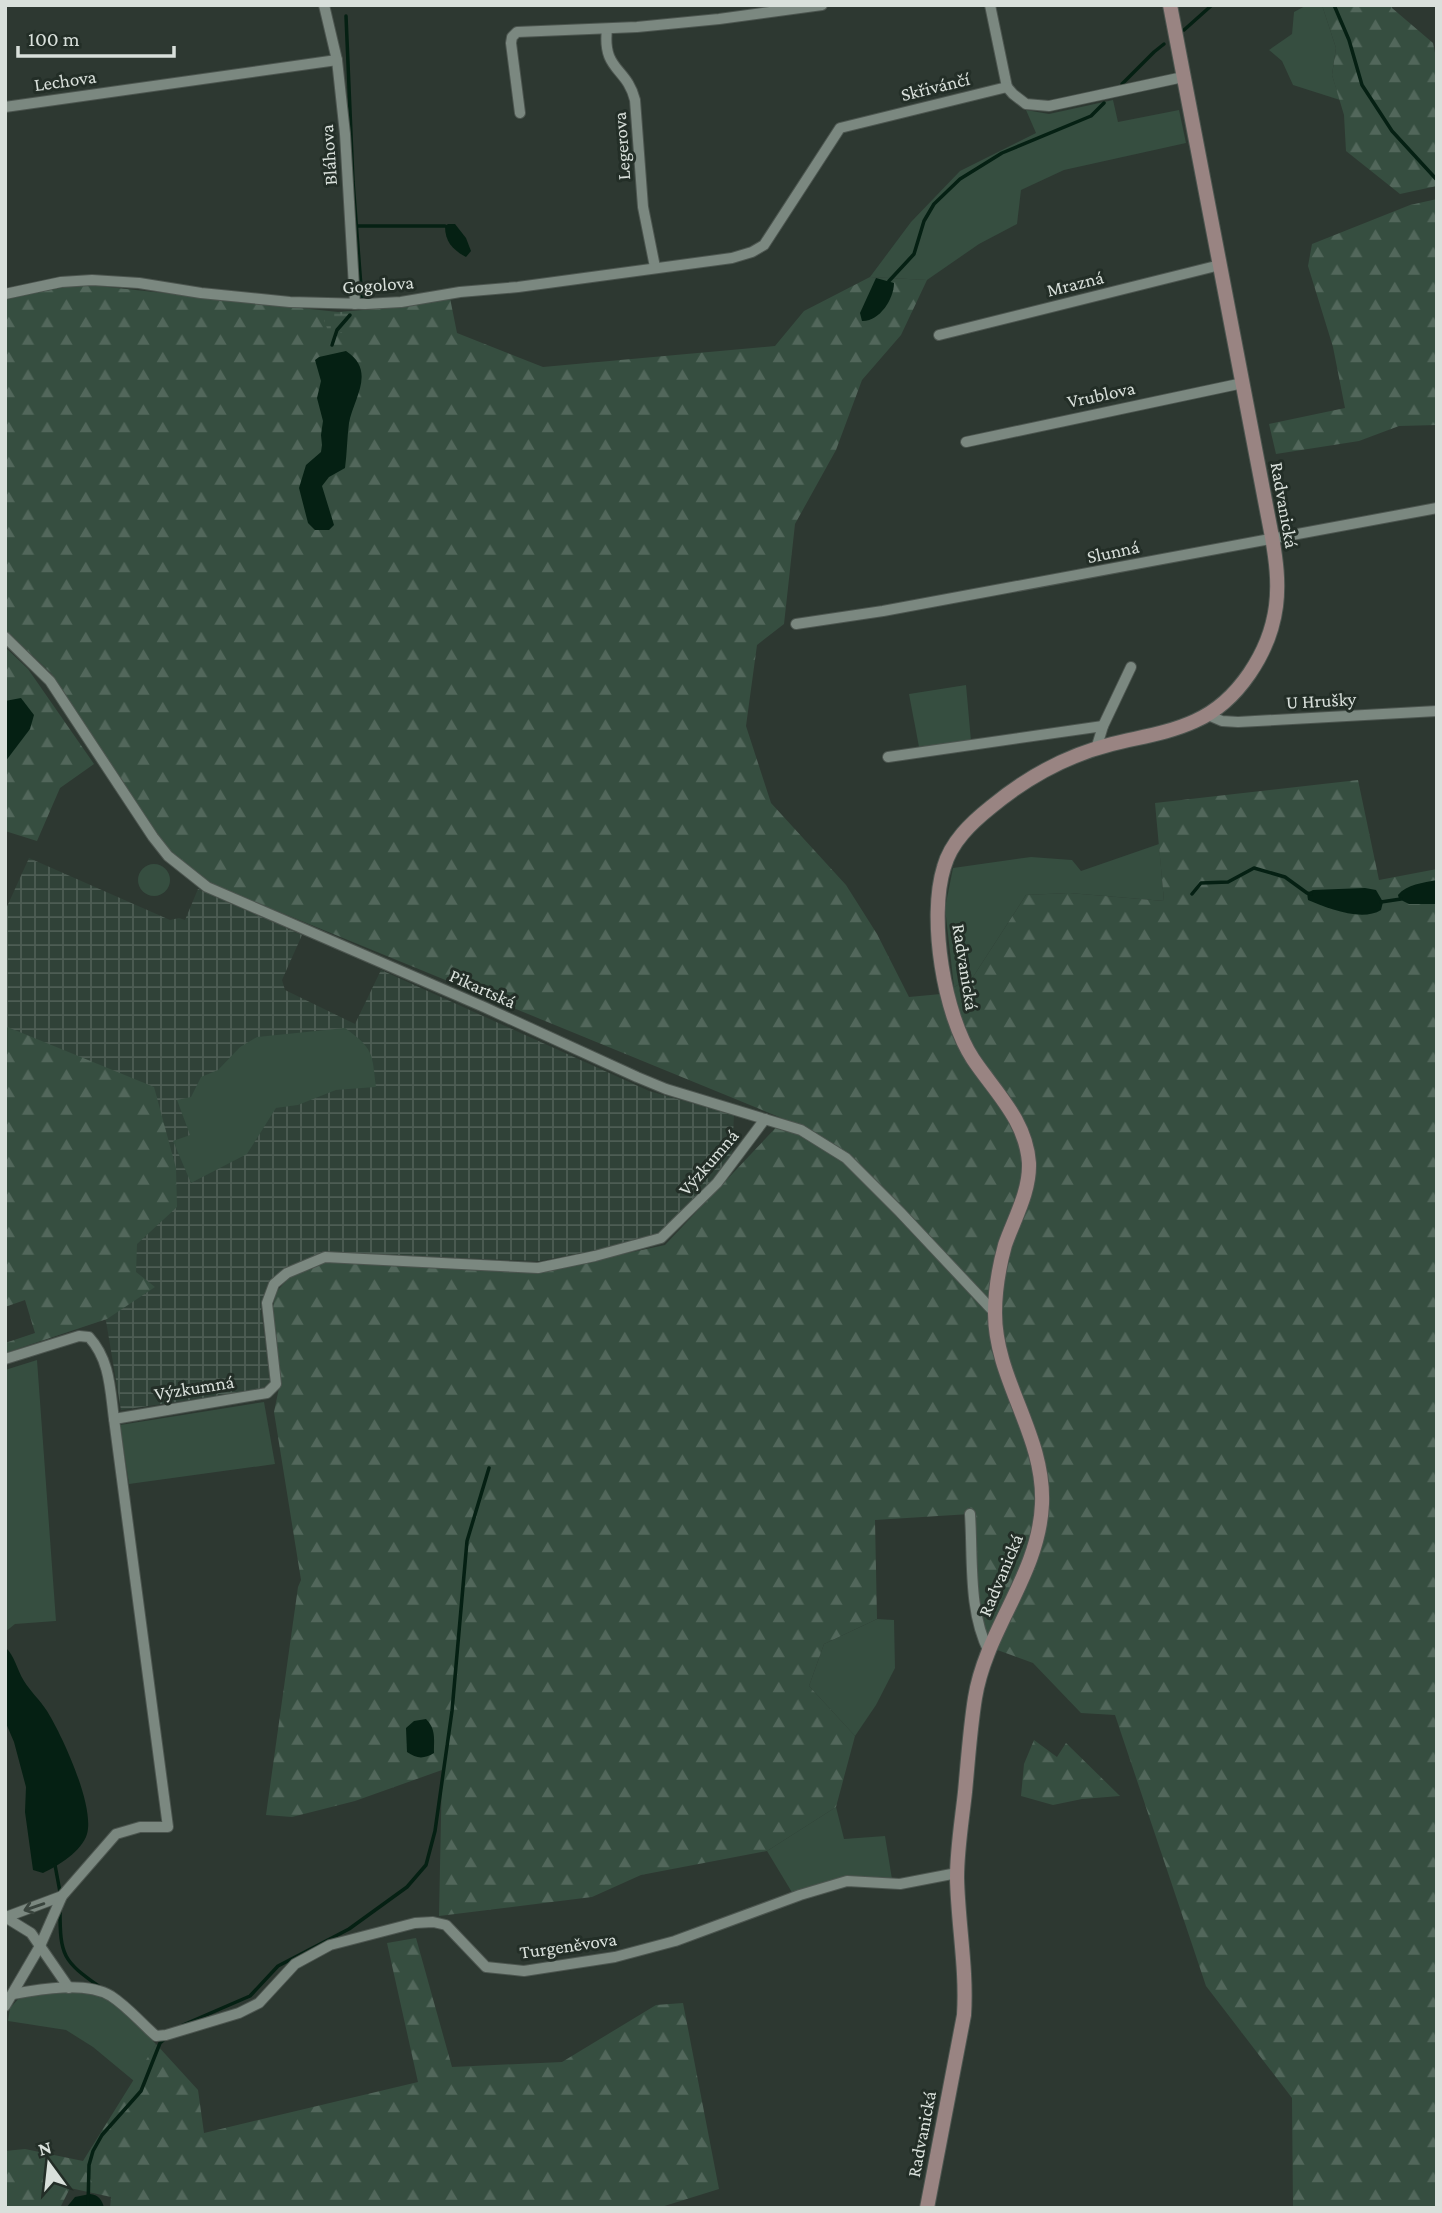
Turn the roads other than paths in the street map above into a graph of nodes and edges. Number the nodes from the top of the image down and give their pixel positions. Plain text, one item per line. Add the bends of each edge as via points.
1 (324, 5) edge
2 (822, 5) edge
3 (990, 5) edge
4 (1170, 5) edge
5 (607, 29) junction
6 (337, 60) junction
7 (1183, 77) junction
8 (1007, 87) junction
9 (5, 107) edge
10 (520, 113) dead end
11 (752, 252) joint
12 (1220, 265) junction
13 (655, 267) junction
14 (5, 294) edge
15 (355, 304) junction
16 (939, 335) dead end
17 (1243, 383) junction
18 (966, 442) dead end
19 (1437, 508) edge
20 (1272, 537) junction
21 (796, 624) dead end
22 (5, 637) edge
23 (1131, 667) dead end
24 (1437, 711) edge
25 (1208, 715) junction
26 (1103, 726) junction
27 (1096, 749) junction
28 (888, 757) dead end
29 (765, 1119) junction
30 (995, 1314) junction
31 (5, 1359) edge
32 (114, 1419) junction
33 (970, 1514) dead end
34 (989, 1652) junction
35 (957, 1873) junction
36 (62, 1896) junction
37 (6, 1917) edge
38 (40, 1946) junction
39 (69, 1987) junction
40 (13, 1994) junction
41 (5, 2006) edge
42 (927, 2208) edge

1 - 6 street, Bláhova
2 - 5 street
3 - 8 street
4 - 7 street, Radvanická
5 - 10 street via 514,34 511,43
5 - 13 street, Legerova via 607,53 635,100 643,207
6 - 9 street, Lechova
6 - 15 street, Bláhova
7 - 8 street via 1049,106 1026,104
7 - 12 street, Radvanická
8 - 11 street, Skřivánčí via 841,128 775,231
11 - 13 street, Gogolova
12 - 16 street, Mrazná
12 - 17 street, Radvanická
13 - 15 street, Gogolova via 401,302
14 - 15 street, Gogolova via 92,280 326,305
17 - 18 street, Vrublova
17 - 20 street, Radvanická
19 - 20 street, Slunná
20 - 21 street, Slunná
20 - 25 street, Radvanická via 1278,579 1271,628 1243,680
22 - 29 street, Pikartská via 50,681 168,856 207,887 637,1077
23 - 26 street
24 - 25 street, U Hrušky via 1238,722
25 - 27 street, Radvanická via 1173,730
26 - 27 street
26 - 28 street
27 - 30 street, Radvanická via 1034,777 977,818 953,847 941,878 940,939 953,1014 970,1055 1010,1108 1028,1158 1027,1187 999,1271
29 - 30 street, Pikartská via 801,1130 846,1158
29 - 32 street, Výzkumná via 718,1184 661,1238 538,1268 325,1257 287,1273 272,1288 267,1303 276,1384 267,1393
30 - 34 street, Radvanická via 1000,1351 1037,1452 1042,1500 1034,1552
31 - 32 street via 79,1336 89,1337 107,1368
32 - 36 street via 168,1827 140,1827 116,1834
33 - 34 street via 976,1614
34 - 35 street, Radvanická via 975,1697
35 - 39 street, Turgeněvova via 900,1884 847,1881 675,1941 615,1957 524,1971 486,1967 446,1925 415,1923 330,1945 295,1964 259,2003 166,2035 156,2036 104,1993
35 - 42 street, Radvanická via 964,2015
36 -> 37 street
36 - 38 street
37 - 38 street via 31,1933
38 - 39 street
38 - 40 street
39 - 40 street, Turgeněvova
40 - 41 street

